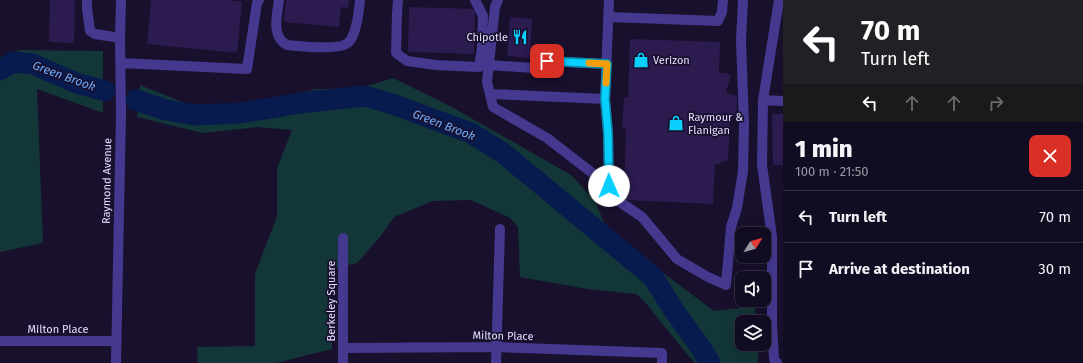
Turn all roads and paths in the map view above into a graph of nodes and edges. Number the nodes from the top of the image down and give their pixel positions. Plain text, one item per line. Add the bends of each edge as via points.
1 (87, 0) edge
2 (121, 0) edge
3 (259, 0) edge
4 (278, 0) edge
5 (360, 0) edge
6 (398, 0) edge
7 (475, 0) edge
8 (498, 0) edge
9 (609, 0) edge
10 (723, 0) edge
11 (744, 0) edge
12 (779, 0) edge
13 (609, 17) junction
14 (120, 38) junction
15 (120, 64) junction
16 (607, 64) junction
17 (489, 65) junction
18 (490, 94) junction
19 (605, 99) junction
20 (763, 100) junction
21 (783, 101) edge
22 (609, 186) junction
23 (500, 229) dead end
24 (343, 238) dead end
25 (0, 341) edge
26 (116, 341) junction
27 (496, 347) junction
28 (343, 348) junction
29 (116, 363) edge
30 (343, 363) edge
31 (496, 363) edge
32 (662, 363) edge
33 (777, 363) edge

1 - 14 street via 90,31
2 - 14 street, Raymond Avenue
3 - 15 street via 248,70
4 - 5 street via 276,31 283,43 336,48 350,42 356,27
6 - 7 street via 396,53 407,61 479,67 483,16
8 - 17 street via 495,7
9 - 13 street
10 - 13 street via 718,21
11 - 22 street via 741,40 743,171 737,208 731,226 726,285 708,278 677,259 642,217 614,198
12 - 20 street
13 - 16 street
14 - 15 street, Raymond Avenue
15 - 26 street, Raymond Avenue
16 - 17 street via 547,61 538,68
16 - 19 street
17 - 18 street via 487,82
18 - 19 street
18 - 22 street via 493,106 547,138
19 - 22 street
20 - 21 street
20 - 33 street via 762,165 772,237 772,325 774,360
23 - 27 street
24 - 28 street, Berkeley Square
25 - 26 street, Milton Place
26 - 29 street, Raymond Avenue
27 - 28 street, Milton Place
27 - 31 street
27 - 32 street, Milton Place via 662,352
28 - 30 street, Berkeley Square

